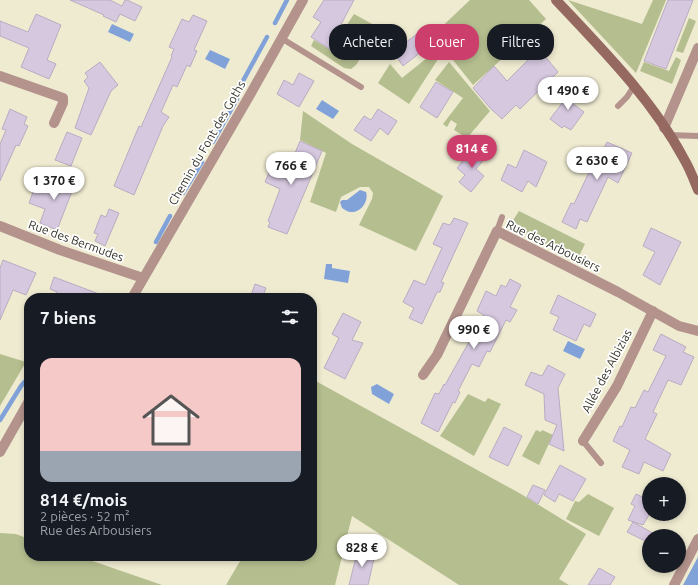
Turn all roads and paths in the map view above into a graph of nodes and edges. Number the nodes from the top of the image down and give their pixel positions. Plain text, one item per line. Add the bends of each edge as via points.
1 (303, 0) edge
2 (556, 0) edge
3 (281, 38) junction
4 (698, 48) edge
5 (0, 76) edge
6 (634, 86) junction
7 (361, 87) dead end
8 (618, 106) dead end
9 (54, 123) dead end
10 (666, 131) junction
11 (698, 136) edge
12 (698, 190) edge
13 (502, 217) dead end
14 (0, 226) edge
15 (497, 231) junction
16 (143, 278) junction
17 (135, 293) edge
18 (653, 311) junction
19 (698, 331) edge
20 (423, 375) dead end
21 (24, 410) edge
22 (583, 441) joint
23 (0, 452) edge
24 (600, 463) dead end
25 (698, 539) edge
26 (674, 585) edge

1 - 3 street, Chemin du Font des Goths
2 - 6 street
3 - 7 lane
3 - 16 street, Chemin du Font des Goths
4 - 10 street
5 - 9 street via 63,98
6 - 8 lane via 628,97
6 - 10 street
10 - 11 lane
10 - 12 street via 684,159
13 - 15 lane
14 - 16 street, Rue des Bermudes via 60,250
15 - 18 street, Rue des Arbousiers
15 - 20 street, Rue des Arbousiers via 473,285 437,355
16 - 17 street, Chemin du Font des Goths
18 - 19 street, Rue des Arbousiers via 679,326
18 - 22 street, Allée des Albizias via 617,386
21 - 23 street
22 - 24 lane
25 - 26 street

